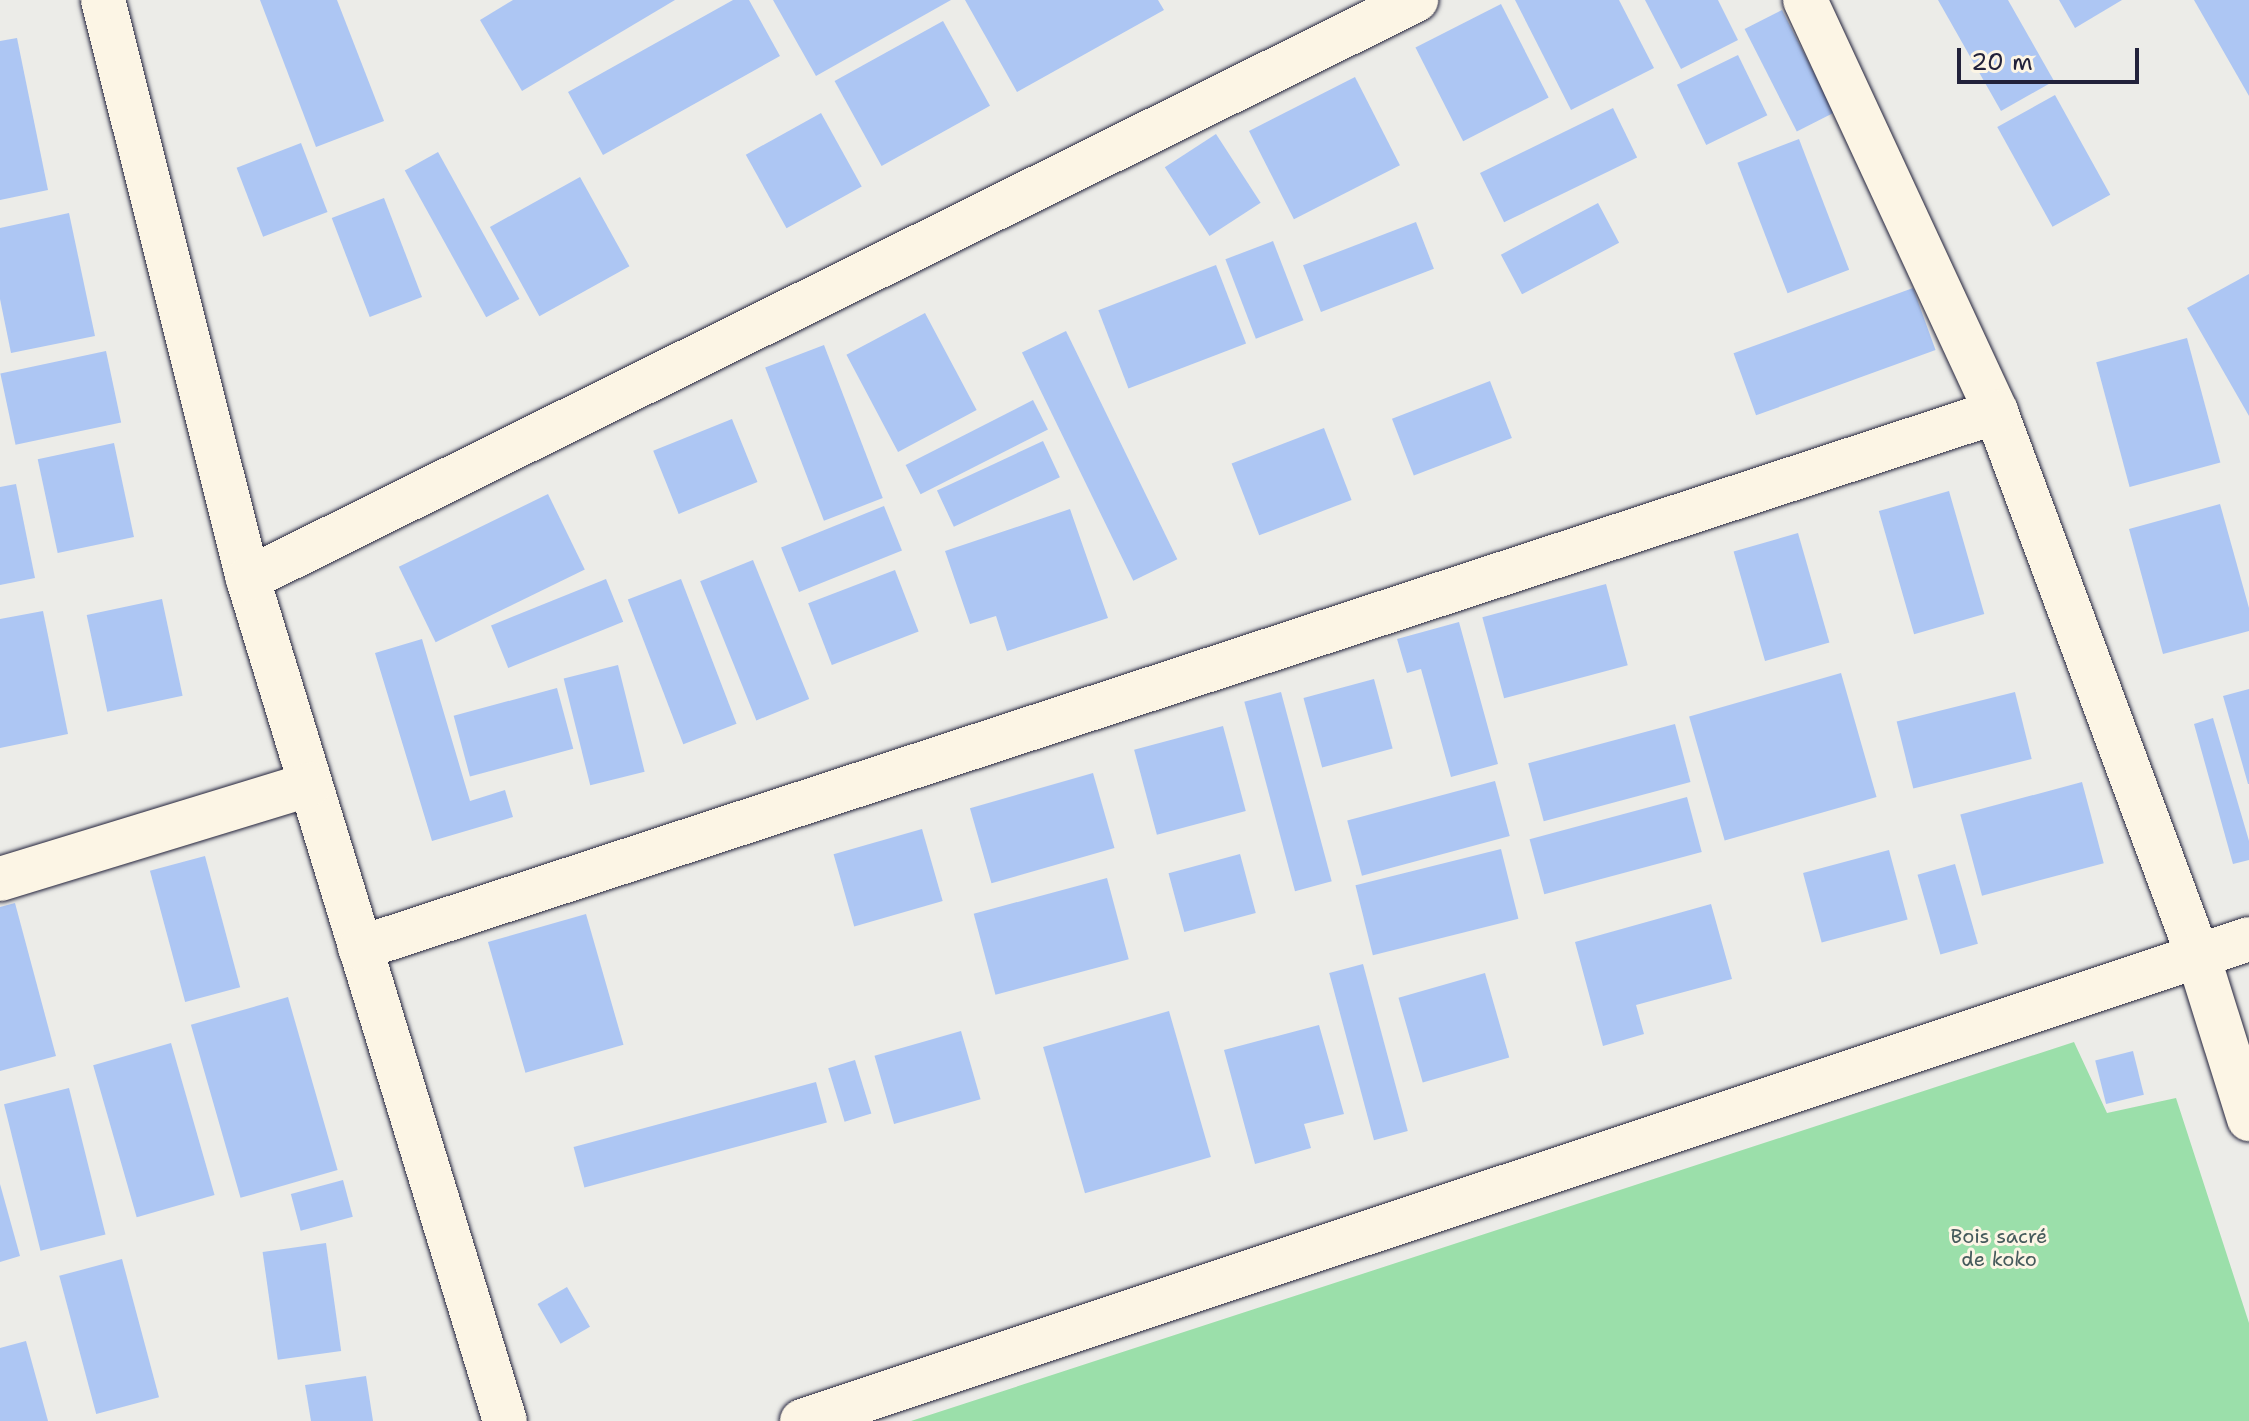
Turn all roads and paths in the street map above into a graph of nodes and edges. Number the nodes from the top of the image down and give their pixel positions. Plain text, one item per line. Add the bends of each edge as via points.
1 (103, 0) edge
2 (1416, 0) edge
3 (1805, 0) edge
4 (1996, 412) junction
5 (248, 579) junction
6 (310, 784) junction
7 (0, 879) edge
8 (2249, 939) edge
9 (360, 948) junction
10 (2198, 956) junction
11 (2249, 1119) edge
12 (505, 1421) edge
13 (802, 1421) edge

1 - 5 street
2 - 5 street
3 - 4 street
4 - 9 street
4 - 10 street
5 - 6 street
6 - 7 street
6 - 9 street
8 - 10 street
9 - 12 street
10 - 11 street
10 - 13 street

